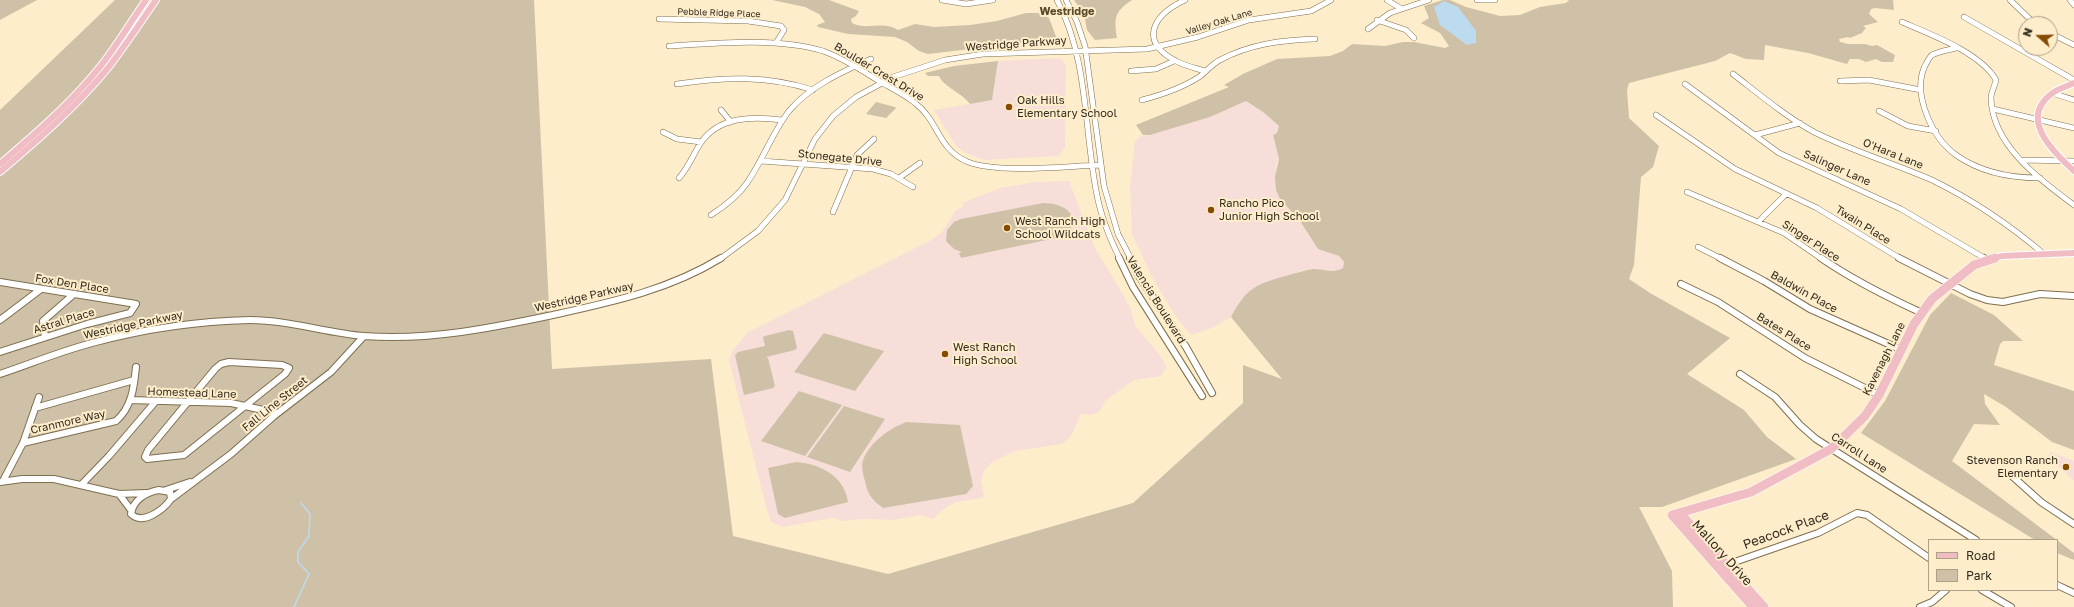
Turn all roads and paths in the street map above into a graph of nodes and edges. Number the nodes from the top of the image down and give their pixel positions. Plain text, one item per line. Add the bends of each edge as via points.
1 (146, 0) edge
2 (156, 0) edge
3 (942, 0) edge
4 (993, 0) edge
5 (1056, 0) edge
6 (1066, 0) edge
7 (1185, 0) edge
8 (1331, 0) edge
9 (1387, 0) edge
10 (1429, 0) edge
11 (1477, 0) edge
12 (1495, 0) edge
13 (2010, 0) edge
14 (2070, 0) edge
15 (2074, 5) edge
16 (1400, 8) junction
17 (2026, 16) edge
18 (1964, 17) dead end
19 (659, 19) dead end
20 (1377, 20) junction
21 (1902, 22) dead end
22 (1368, 29) dead end
23 (2058, 37) edge
24 (1414, 38) dead end
25 (1315, 39) dead end
26 (776, 42) junction
27 (2074, 45) edge
28 (669, 46) dead end
29 (1157, 46) junction
30 (1956, 48) junction
31 (1076, 50) junction
32 (1086, 50) junction
33 (872, 59) dead end
34 (1174, 61) junction
35 (855, 67) junction
36 (1131, 71) dead end
37 (1205, 71) junction
38 (1733, 74) dead end
39 (2074, 80) edge
40 (881, 82) junction
41 (1840, 82) dead end
42 (2074, 83) edge
43 (677, 84) dead end
44 (1685, 84) dead end
45 (813, 90) junction
46 (1921, 90) junction
47 (2052, 92) junction
48 (1142, 100) dead end
49 (2074, 100) edge
50 (722, 110) dead end
51 (1993, 110) junction
52 (1880, 111) dead end
53 (1656, 115) dead end
54 (782, 120) junction
55 (2037, 120) junction
56 (731, 122) junction
57 (1800, 123) junction
58 (2074, 128) edge
59 (1936, 131) junction
60 (663, 132) dead end
61 (1755, 135) junction
62 (874, 139) dead end
63 (701, 142) junction
64 (761, 160) junction
65 (2021, 160) junction
66 (2062, 161) junction
67 (2074, 161) edge
68 (920, 163) dead end
69 (0, 164) edge
70 (804, 164) junction
71 (1092, 165) junction
72 (1101, 165) junction
73 (852, 167) junction
74 (2074, 171) edge
75 (0, 172) edge
76 (679, 178) dead end
77 (899, 178) junction
78 (2040, 178) junction
79 (913, 187) dead end
80 (1687, 192) dead end
81 (1786, 194) junction
82 (2074, 205) edge
83 (833, 212) dead end
84 (712, 215) dead end
85 (1759, 221) junction
86 (1698, 247) dead end
87 (2074, 252) edge
88 (2045, 255) junction
89 (1987, 260) junction
90 (0, 282) edge
91 (7, 283) junction
92 (1681, 284) dead end
93 (1950, 284) junction
94 (0, 288) edge
95 (40, 288) junction
96 (74, 294) junction
97 (2074, 296) edge
98 (133, 308) joint
99 (1922, 313) junction
100 (0, 320) edge
101 (364, 336) junction
102 (44, 337) junction
103 (1902, 350) junction
104 (0, 352) edge
105 (136, 366) dead end
106 (0, 374) edge
107 (1740, 374) dead end
108 (134, 380) junction
109 (1212, 393) dead end
110 (1879, 395) junction
111 (1202, 396) dead end
112 (39, 397) dead end
113 (130, 400) junction
114 (156, 401) junction
115 (188, 401) junction
116 (247, 405) junction
117 (35, 408) junction
118 (277, 413) junction
119 (22, 443) junction
120 (1831, 449) junction
121 (2011, 476) dead end
122 (193, 481) junction
123 (1, 482) edge
124 (82, 484) junction
125 (166, 490) junction
126 (148, 493) junction
127 (119, 494) junction
128 (172, 499) junction
129 (131, 510) junction
130 (1676, 514) joint
131 (2074, 524) edge
132 (1974, 539) edge
133 (1928, 557) edge
134 (1722, 566) junction
135 (2058, 585) edge
136 (1945, 591) edge
137 (1984, 591) edge
138 (2074, 593) edge
139 (1753, 607) edge
140 (1764, 607) edge
141 (1920, 607) edge
142 (2011, 607) edge

1 - 69 main road via 114,48 85,84 48,122
2 - 75 main road via 116,58 92,86 56,123
3 - 4 street via 966,4
5 - 31 street, Valencia Boulevard via 1071,30
6 - 32 street, Valencia Boulevard
7 - 29 street via 1153,26
8 - 29 street, Valley Oak Lane via 1311,11 1249,20 1198,37
9 - 16 street
10 - 16 street
11 - 12 street
13 - 17 street
14 - 15 street
16 - 20 street
18 - 39 street
19 - 26 street, Pebble Ridge Place via 748,21 781,26 784,30
20 - 22 street
20 - 24 street via 1406,30
21 - 30 street
23 - 27 street
25 - 37 street via 1282,40 1260,45 1222,59
26 - 28 street, Boulder Crest Drive
26 - 35 street, Boulder Crest Drive via 822,51
29 - 32 street, Valley Oak Lane via 1138,50
29 - 34 street via 1163,54
30 - 46 street via 1935,53 1930,57 1921,76
30 - 51 street via 1983,64 1994,74 1996,80 1992,93
31 - 32 street, Westridge Parkway
31 - 40 street, Westridge Parkway via 965,57 917,68
31 - 71 street, Valencia Boulevard
32 - 72 street, Valencia Boulevard
33 - 35 street
34 - 36 street via 1156,69
34 - 37 street
35 - 40 street, Boulder Crest Drive
35 - 45 street
37 - 48 street via 1189,82
38 - 57 street, O'Hara Lane
40 - 70 street, Westridge Parkway via 856,97 833,116 815,139
40 - 71 street, Boulder Crest Drive via 914,102 928,114 944,144 954,154 969,162 1005,168
41 - 46 street via 1869,80
42 - 47 main road
43 - 45 street via 711,78 747,76 781,80
44 - 61 street, Salinger Lane
45 - 54 street
46 - 59 street via 1925,107
47 - 49 street
47 - 55 main road via 2039,108
50 - 56 street
51 - 55 street
51 - 65 street via 2003,136
52 - 59 street via 1908,126
53 - 81 street, Twain Place via 1736,169
54 - 56 street via 759,117
54 - 64 street
55 - 58 street
55 - 66 main road via 2046,142
56 - 63 street via 716,129
57 - 61 street
57 - 88 street, O'Hara Lane via 1838,143 1947,187 1998,218
59 - 78 street via 1946,147 1974,164 2007,175
60 - 63 street via 677,139
61 - 89 street, Salinger Lane via 1780,153 1901,209
62 - 73 street via 857,155
63 - 76 street via 688,169
64 - 70 street, Stonegate Drive
64 - 84 street via 740,193
65 - 66 street
65 - 78 street
66 - 67 street
66 - 74 main road
68 - 77 street
70 - 73 street, Stonegate Drive
70 - 101 street, Westridge Parkway via 785,200 758,232 712,264 658,289 600,305 465,332 407,337
71 - 72 street, Boulder Crest Drive
71 - 111 street, Valencia Boulevard via 1104,221 1123,269
72 - 109 street, Valencia Boulevard via 1108,205 1130,261 1186,347
73 - 77 street, Stonegate Drive via 883,171
73 - 83 street
77 - 79 street, Stonegate Drive
78 - 82 street
80 - 85 street, Singer Place
81 - 85 street
81 - 93 street, Twain Place via 1824,212 1908,264
85 - 99 street, Singer Place via 1798,241 1844,274
86 - 103 street, Baldwin Place via 1764,281 1810,309
87 - 88 main road, Kavenagh Lane
88 - 89 main road, Kavenagh Lane via 2002,256
89 - 93 main road, Kavenagh Lane via 1974,265
90 - 91 street, Fox Den Place
91 - 94 street
91 - 95 street, Fox Den Place
92 - 110 street, Bates Place via 1718,302 1805,358
93 - 97 street, Twain Place via 1978,298 2003,302 2040,294
93 - 99 main road, Kavenagh Lane via 1932,299
95 - 96 street, Fox Den Place
95 - 100 street
96 - 98 street, Fox Den Place via 136,304
96 - 102 street via 43,321
98 - 102 street, Astral Place via 130,313
99 - 103 main road, Kavenagh Lane
101 - 106 street, Westridge Parkway via 278,322 243,320 183,324 90,343
101 - 118 street, Fall Line Street via 331,372
102 - 104 street, Astral Place
103 - 110 main road, Kavenagh Lane
105 - 108 street
107 - 120 street, Carroll Lane via 1775,397 1807,432
108 - 113 street
108 - 117 street
110 - 120 main road, Kavenagh Lane via 1865,416
112 - 117 street
113 - 114 street, Homestead Lane
113 - 119 street, Cranmore Way via 124,414 108,424
114 - 115 street, Homestead Lane
114 - 124 street
115 - 116 street, Homestead Lane
115 - 116 street via 221,364 229,362 282,365 289,368 286,374
115 - 116 street via 145,457 151,459 184,456
116 - 118 street, Homestead Lane
117 - 119 street
118 - 122 street, Fall Line Street via 231,454
119 - 123 street
120 - 130 main road, Kavenagh Lane via 1751,492
120 - 132 street, Carroll Lane
121 - 131 street via 2041,502
122 - 125 street
122 - 128 street
123 - 124 street via 39,479
124 - 127 street
125 - 126 street
125 - 128 street via 170,492
126 - 127 street
126 - 129 street via 136,501
127 - 129 street
128 - 129 street via 159,513 146,518 134,517
130 - 134 main road, Mallory Drive
133 - 134 street, Peacock Place via 1861,513 1854,514 1818,533
134 - 139 main road, Mallory Drive
134 - 140 main road
135 - 138 street
136 - 141 street via 1932,602
137 - 142 street

